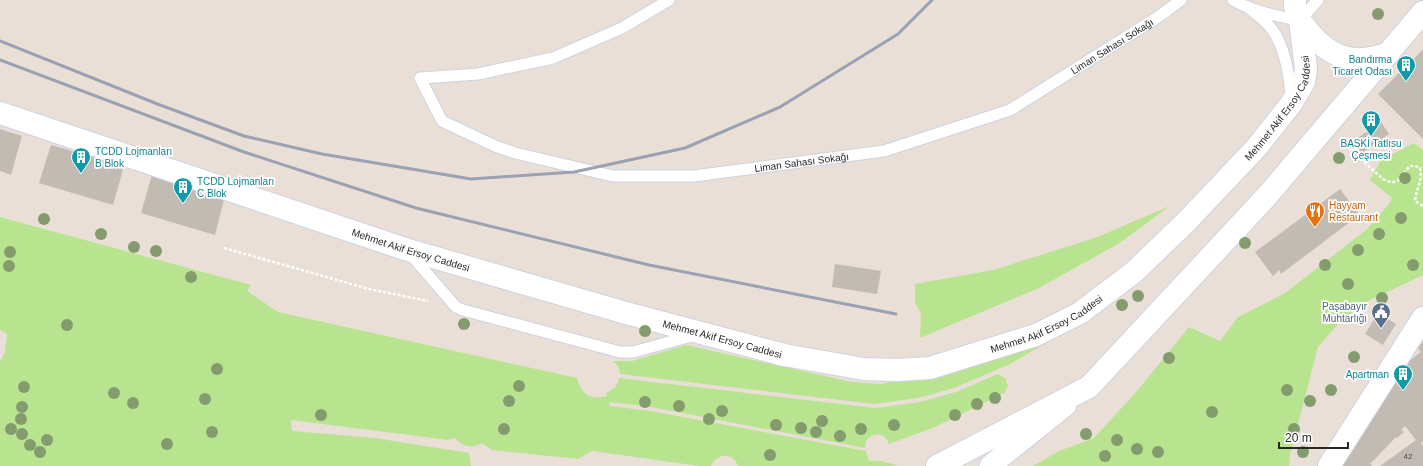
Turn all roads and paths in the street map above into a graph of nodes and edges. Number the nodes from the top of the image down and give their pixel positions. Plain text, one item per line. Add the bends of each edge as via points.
1 (669, 0) edge
2 (1181, 0) edge
3 (1233, 0) edge
4 (1318, 0) edge
5 (1248, 7) junction
6 (1297, 10) edge
7 (1423, 12) edge
8 (1389, 53) junction
9 (1291, 104) junction
10 (0, 112) edge
11 (1325, 127) junction
12 (1423, 206) edge
13 (224, 248) dead end
14 (405, 249) junction
15 (456, 307) junction
16 (1423, 318) edge
17 (701, 333) junction
18 (1089, 387) junction
19 (938, 466) edge
20 (990, 466) edge
21 (1329, 466) edge

1 - 2 lane, Liman Sahası Sokağı via 622,28 553,58 478,74 420,78 442,121 495,146 613,176 694,176 884,152 1010,110
3 - 5 lane
4 - 6 lane
5 - 6 lane via 1270,15
5 - 9 lane via 1271,28 1278,42 1286,63
6 - 8 main road via 1309,34 1339,56 1361,60
6 - 9 main road, Mehmet Akif Ersoy Caddesi via 1306,69 1304,82
7 - 8 main road
8 - 11 main road
9 - 17 main road, Mehmet Akif Ersoy Caddesi via 1256,148 1186,222 1134,272 1080,313 1036,335 930,368 898,370 864,369 784,355
10 - 14 main road, Mehmet Akif Ersoy Caddesi
11 - 12 path via 1383,180 1394,183 1410,166 1420,168 1421,183 1415,200
11 - 18 main road via 1267,196
13 - 15 path via 369,289
14 - 15 lane
14 - 17 main road, Mehmet Akif Ersoy Caddesi
15 - 17 lane via 620,352 633,352
16 - 21 main road
18 - 19 main road
18 - 20 street

